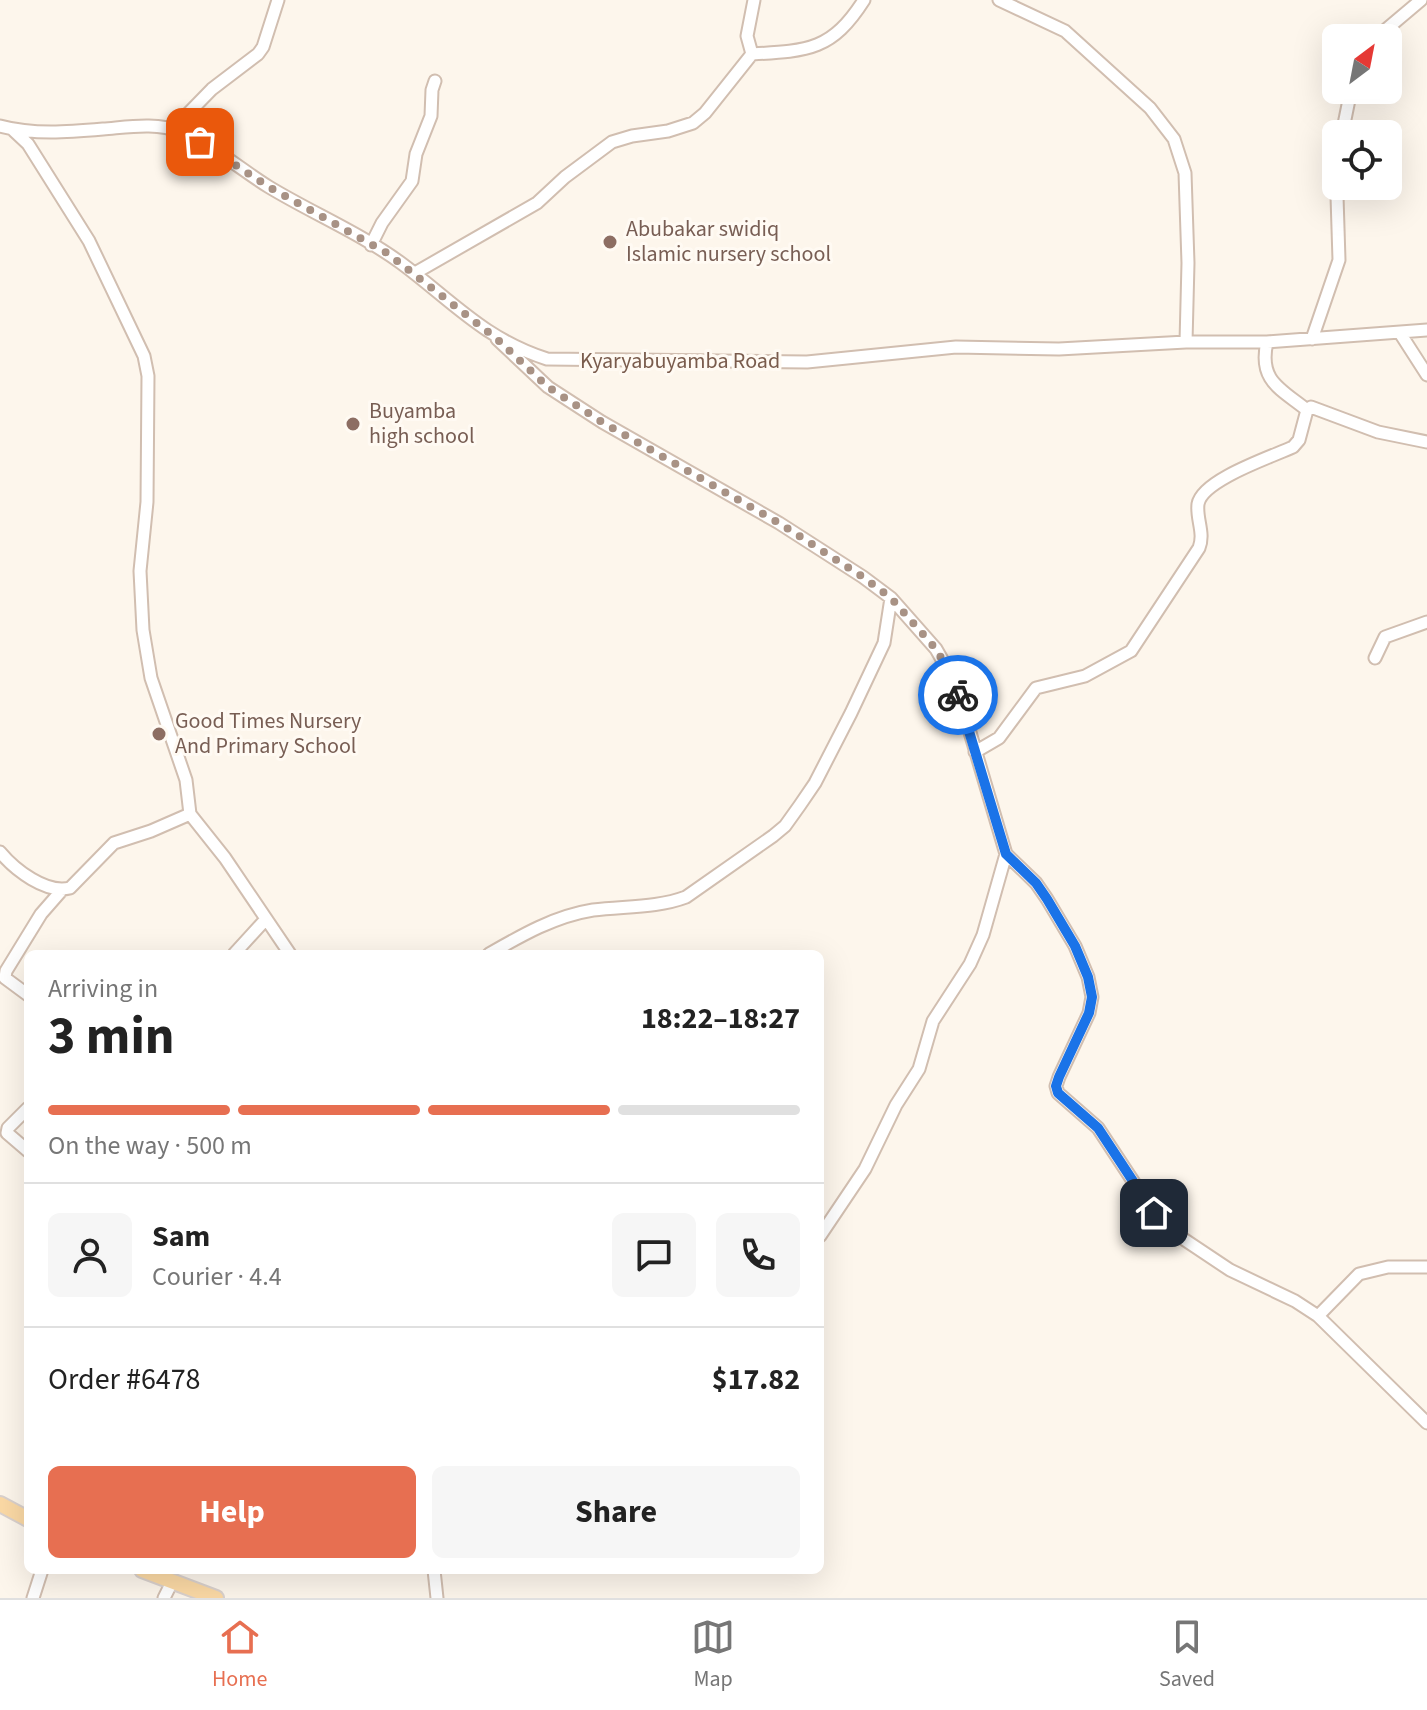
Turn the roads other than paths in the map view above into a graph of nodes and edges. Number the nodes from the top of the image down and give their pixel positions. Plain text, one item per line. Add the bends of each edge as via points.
1 (278, 0) edge
2 (754, 0) edge
3 (864, 0) edge
4 (999, 0) edge
5 (1421, 0) edge
6 (1393, 24) edge
7 (752, 54) junction
8 (435, 81) dead end
9 (6, 128) edge
10 (173, 129) junction
11 (1337, 200) edge
12 (371, 245) junction
13 (415, 273) junction
14 (1427, 330) edge
15 (1400, 333) junction
16 (497, 339) junction
17 (1312, 339) junction
18 (1186, 342) junction
19 (1267, 342) junction
20 (1427, 375) edge
21 (1307, 410) junction
22 (1427, 442) edge
23 (891, 598) junction
24 (1427, 622) edge
25 (1375, 658) dead end
26 (975, 752) junction
27 (190, 814) junction
28 (0, 852) edge
29 (1006, 854) junction
30 (62, 890) junction
31 (266, 919) junction
32 (238, 950) edge
33 (287, 950) edge
34 (496, 950) edge
35 (24, 992) edge
36 (24, 1112) edge
37 (24, 1148) edge
38 (824, 1230) edge
39 (1427, 1267) edge
40 (1318, 1316) junction
41 (1427, 1423) edge
42 (0, 1504) edge
43 (24, 1517) edge
44 (41, 1574) edge
45 (152, 1574) edge
46 (434, 1574) edge
47 (172, 1582) junction
48 (33, 1598) edge
49 (164, 1598) edge
50 (216, 1598) edge
51 (437, 1598) edge

1 - 10 street via 258,54 212,89
2 - 7 street via 747,36
3 - 7 street via 844,28 823,43
4 - 18 street via 1065,31 1150,108 1174,139 1185,173
5 - 6 street
7 - 13 street via 693,123 612,142 537,203
8 - 12 street via 412,181
9 - 10 street, Kyaryabuyamba Road
9 - 27 street via 28,144 89,241 144,356 148,386 147,502 140,571 143,630 151,678 186,780
10 - 12 street, Kyaryabuyamba Road
11 - 17 street via 1339,260
12 - 13 street, Kyaryabuyamba Road
13 - 16 street, Kyaryabuyamba Road
14 - 15 street, Kyaryabuyamba Road
15 - 17 street, Kyaryabuyamba Road
15 - 20 street
16 - 18 street, Kyaryabuyamba Road via 547,359 570,361 807,362 956,347 1059,349
16 - 23 street via 548,387 779,523
17 - 19 street, Kyaryabuyamba Road
18 - 19 street, Kyaryabuyamba Road
19 - 21 street via 1266,373
21 - 22 street
21 - 26 street via 1293,447 1218,481 1203,494 1199,548 1131,651 1085,676 1036,688 999,738
23 - 26 street via 948,670
23 - 34 street via 884,643 815,783 785,826 686,897 590,911 535,928
24 - 25 street via 1391,633
26 - 29 street
27 - 30 street via 114,843
27 - 31 street
28 - 30 street via 30,877
29 - 38 street via 970,964 933,1021 919,1069 871,1158
29 - 40 street via 1047,899 1088,977 1089,1013 1059,1077 1058,1093 1098,1128 1167,1228 1230,1270
30 - 35 street via 6,971 5,978
31 - 32 street
31 - 33 street
36 - 37 street via 7,1133
39 - 40 street via 1359,1274
40 - 41 street
42 - 43 main road
44 - 48 street
45 - 47 main road
46 - 51 street
47 - 49 street
47 - 50 main road

